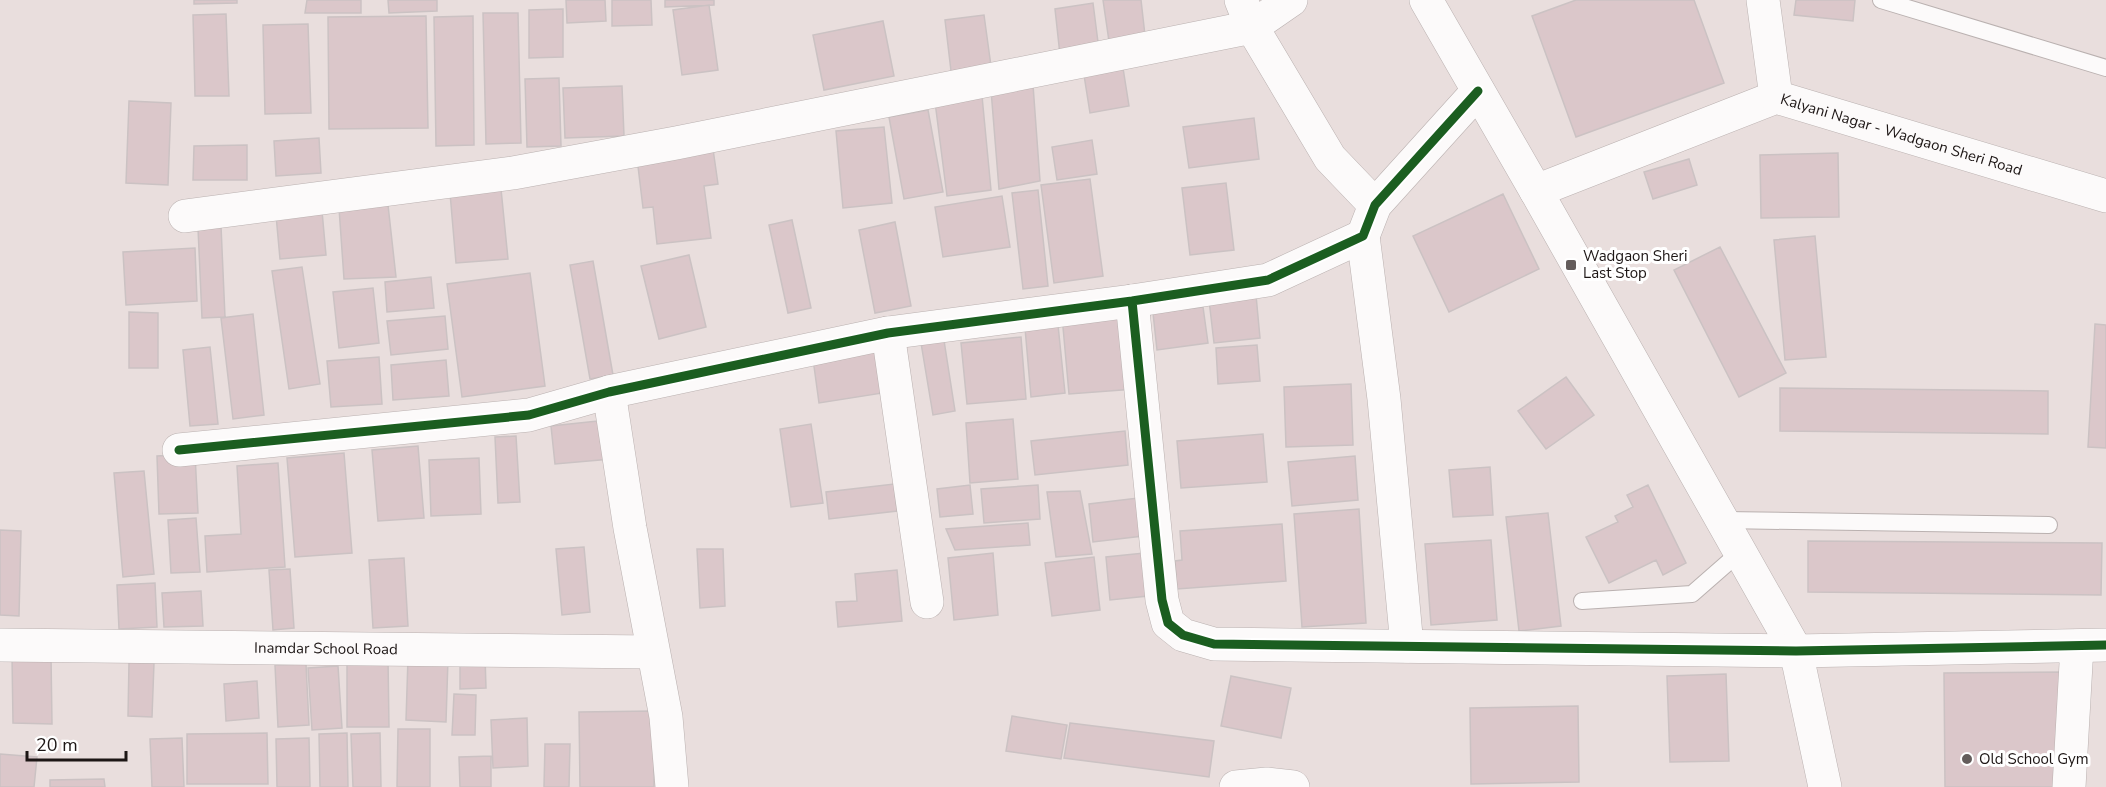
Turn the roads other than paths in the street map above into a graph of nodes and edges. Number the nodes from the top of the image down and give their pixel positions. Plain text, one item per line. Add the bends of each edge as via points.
1 (1292, 0) edge
2 (1426, 0) edge
3 (1763, 0) edge
4 (1881, 0) edge
5 (1247, 14) edge
6 (2106, 68) edge
7 (1478, 91) junction
8 (1776, 97) junction
9 (1536, 191) junction
10 (2106, 196) edge
11 (1375, 205) junction
12 (185, 216) dead end
13 (1363, 236) junction
14 (1131, 302) junction
15 (888, 333) junction
16 (609, 392) junction
17 (179, 450) dead end
18 (1723, 520) junction
19 (2049, 525) dead end
20 (1740, 552) junction
21 (1582, 601) dead end
22 (927, 602) dead end
23 (0, 645) edge
24 (2091, 645) edge
25 (1407, 646) junction
26 (1796, 651) junction
27 (652, 652) junction
28 (672, 787) edge
29 (1236, 787) edge
30 (1293, 787) edge
31 (1825, 787) edge
32 (2069, 787) edge

1 - 5 street
2 - 7 street
3 - 8 street
4 - 6 lane
5 - 11 street via 1330,158
5 - 12 street via 676,143 525,171
7 - 9 street
7 - 11 street
8 - 9 street, Kalyani Nagar - Wadgaon Sheri Road
8 - 10 street, Kalyani Nagar - Wadgaon Sheri Road
9 - 18 street
11 - 13 street
13 - 14 street via 1268,280
13 - 25 street via 1384,399
14 - 15 street
14 - 25 street via 1162,600 1168,623 1183,635 1214,644
15 - 16 street
15 - 22 street
16 - 17 street via 529,415
16 - 27 street
18 - 19 lane
18 - 20 street
20 - 21 lane via 1692,594
20 - 26 street
23 - 27 street, Inamdar School Road
24 - 26 street
24 - 32 street
25 - 26 street
26 - 31 street
27 - 28 street via 666,717
29 - 30 street

